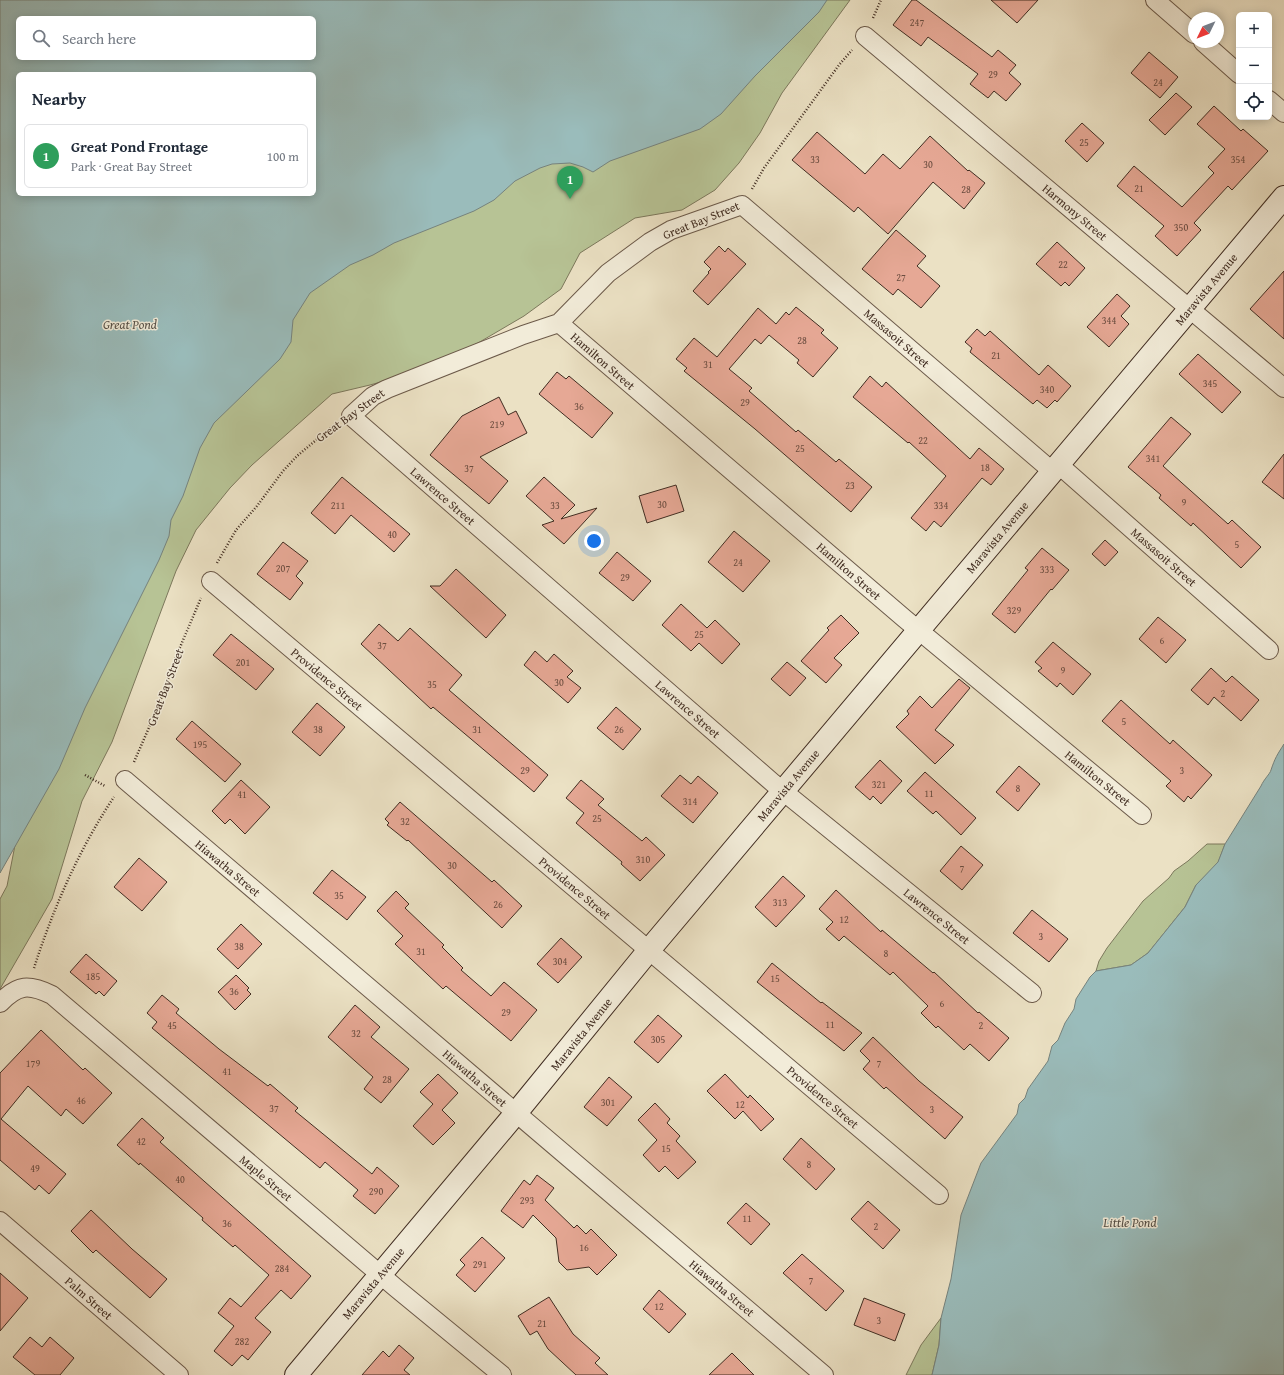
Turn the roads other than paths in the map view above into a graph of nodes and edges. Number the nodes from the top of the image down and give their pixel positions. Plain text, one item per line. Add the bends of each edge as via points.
1 (1155, 0) edge
2 (1188, 29) edge
3 (865, 36) road end
4 (1210, 48) edge
5 (1236, 71) edge
6 (1272, 103) edge
7 (1284, 113) edge
8 (1284, 197) edge
9 (742, 205) joint
10 (1190, 308) junction
11 (559, 323) junction
12 (1284, 388) edge
13 (351, 416) joint
14 (1055, 468) junction
15 (211, 581) road end
16 (919, 630) junction
17 (1269, 650) dead end
18 (126, 780) road end
19 (783, 790) junction
20 (1142, 815) dead end
21 (648, 950) junction
22 (1032, 993) dead end
23 (0, 1003) edge
24 (516, 1113) junction
25 (939, 1195) dead end
26 (0, 1221) edge
27 (380, 1274) junction
28 (179, 1375) edge
29 (296, 1375) edge
30 (502, 1375) edge
31 (824, 1375) edge

1 - 2 street
3 - 10 street, Harmony Street
4 - 5 street
6 - 7 street
8 - 10 main road, Maravista Avenue
9 - 11 street, Great Bay Street via 672,230 650,242 608,273
9 - 14 street, Massasoit Street
10 - 12 street, Harmony Street
10 - 14 main road, Maravista Avenue
11 - 13 street, Great Bay Street via 386,389 373,396
11 - 16 street, Hamilton Street
13 - 19 street, Lawrence Street
14 - 16 main road, Maravista Avenue
14 - 17 street, Massasoit Street
15 - 21 street, Providence Street
16 - 19 main road, Maravista Avenue
16 - 20 street, Hamilton Street
18 - 24 street, Hiawatha Street
19 - 21 main road, Maravista Avenue
19 - 22 street, Lawrence Street
21 - 24 main road, Maravista Avenue
21 - 25 street, Providence Street
23 - 27 street, Maple Street via 17,989 28,986 52,995
24 - 27 main road, Maravista Avenue
24 - 31 street, Hiawatha Street
26 - 28 street, Palm Street
27 - 29 main road, Maravista Avenue
27 - 30 street, Maple Street

